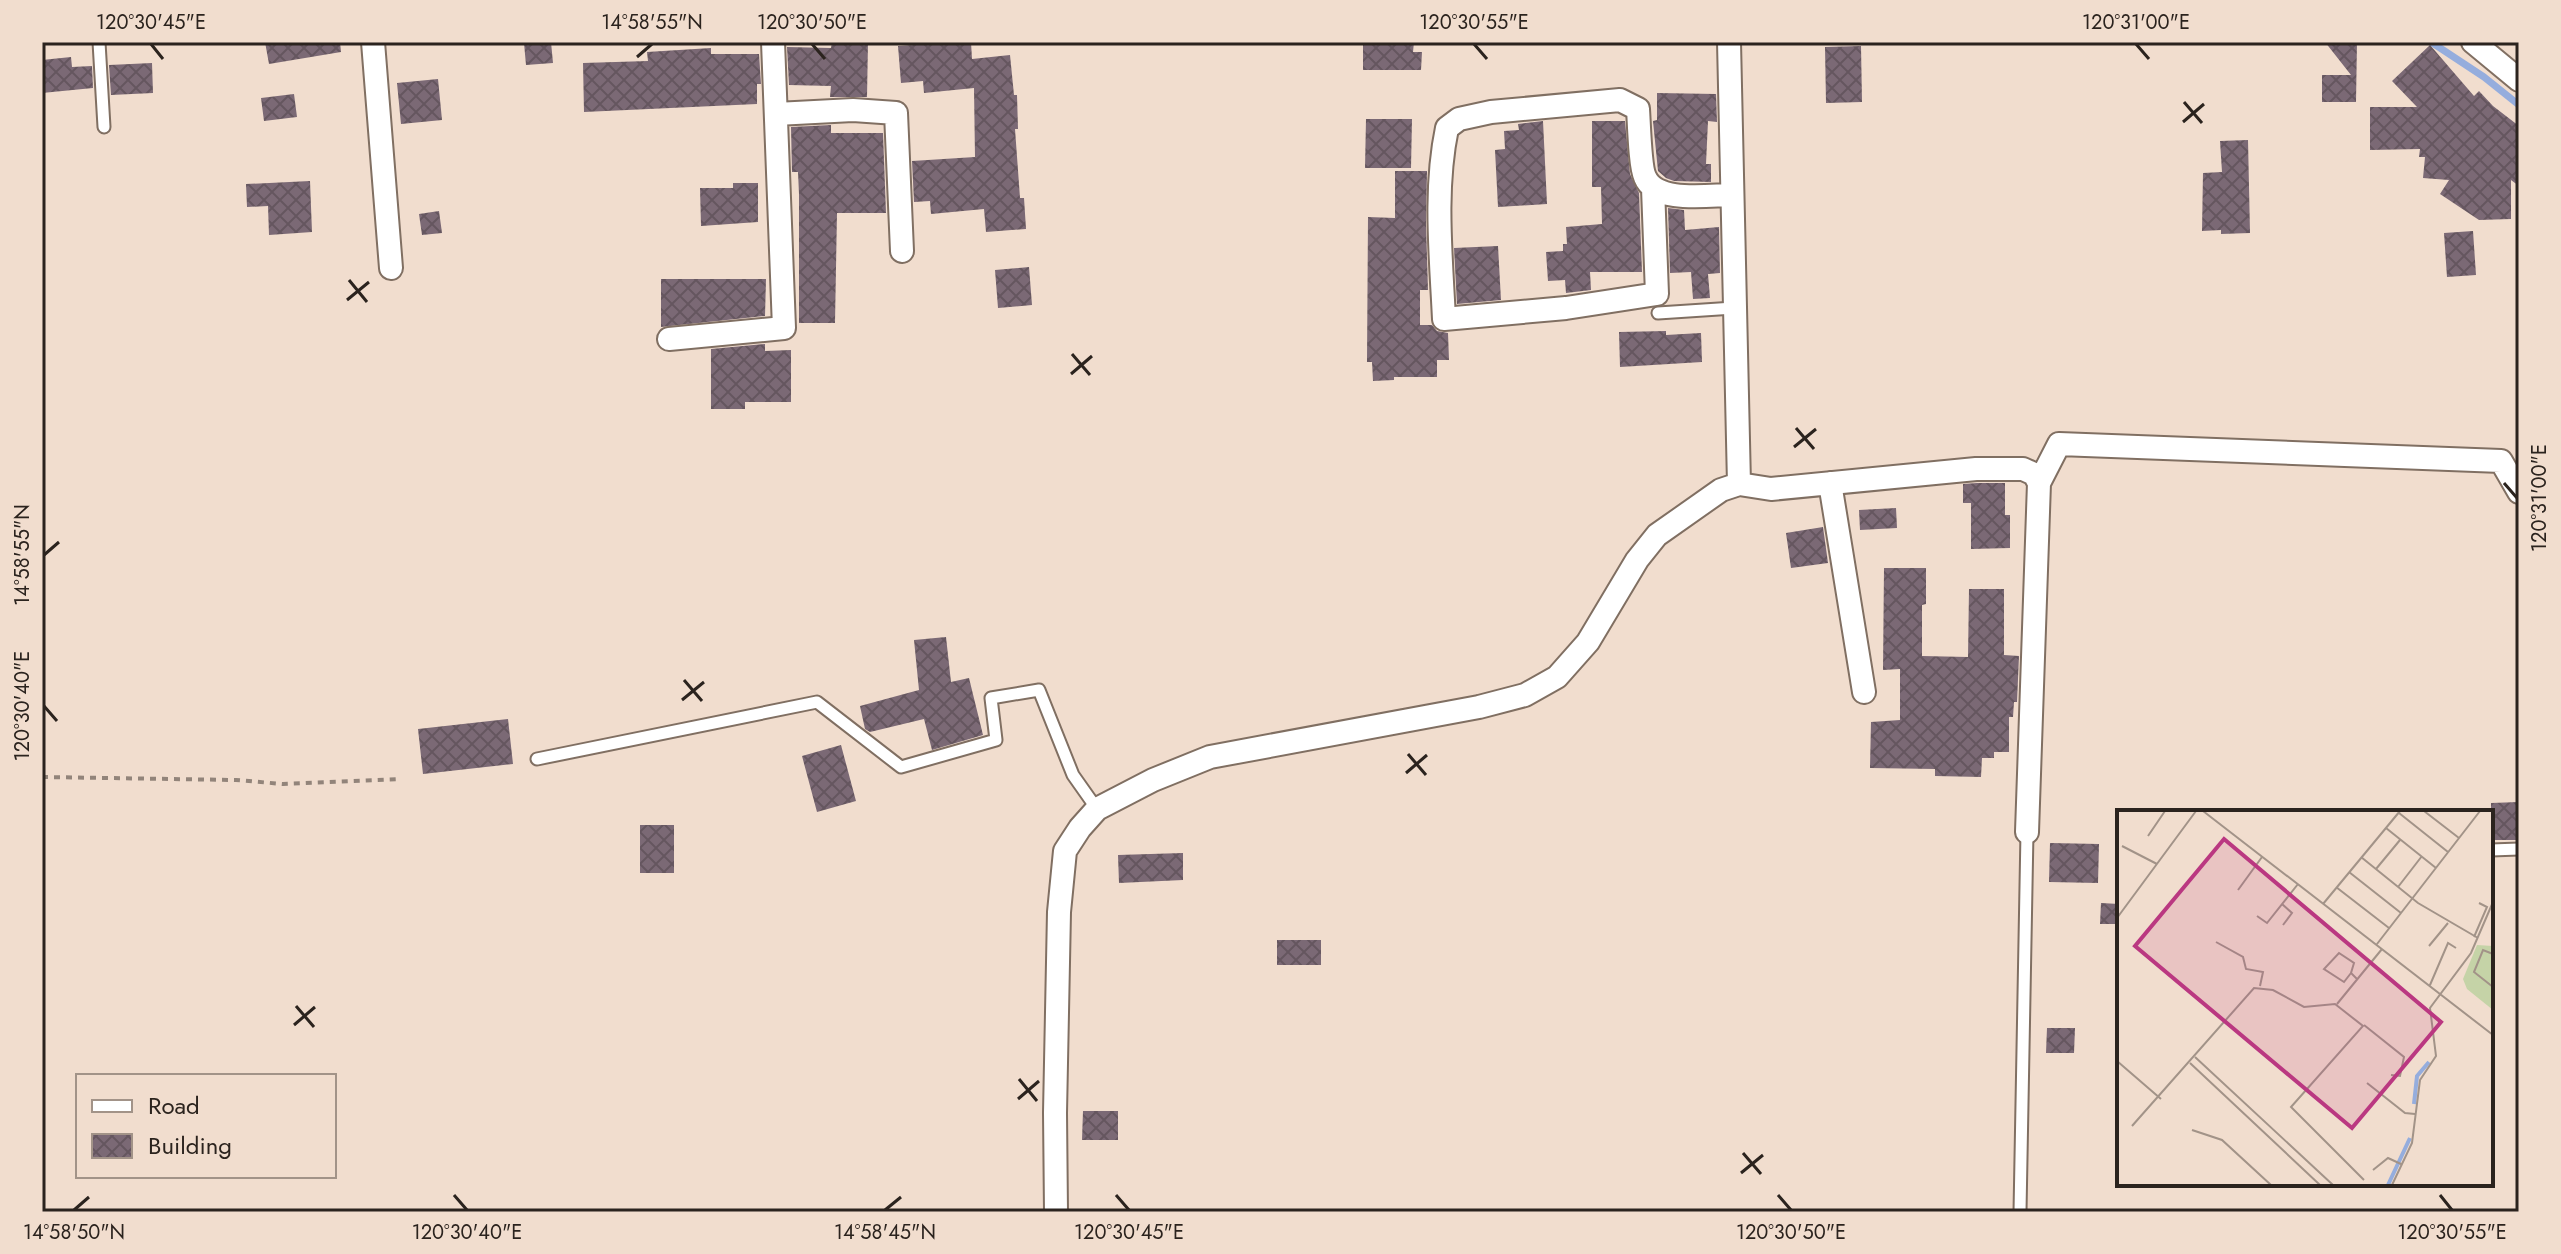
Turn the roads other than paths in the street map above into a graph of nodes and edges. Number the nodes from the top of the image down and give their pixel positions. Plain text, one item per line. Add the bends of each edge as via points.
1 (99, 42) edge
2 (373, 42) edge
3 (773, 42) edge
4 (1729, 42) edge
5 (2473, 42) edge
6 (2519, 80) edge
7 (776, 114) junction
8 (104, 127) dead end
9 (1653, 188) junction
10 (1732, 195) junction
11 (902, 251) dead end
12 (391, 268) dead end
13 (1734, 308) junction
14 (1658, 313) dead end
15 (669, 339) dead end
16 (1830, 483) junction
17 (2039, 483) junction
18 (1739, 484) junction
19 (2519, 492) edge
20 (1864, 692) dead end
21 (537, 759) dead end
22 (1097, 809) junction
23 (2027, 832) joint
24 (2519, 849) edge
25 (2493, 850) edge
26 (1056, 1212) edge
27 (2020, 1212) edge

1 - 8 lane
2 - 12 street
3 - 7 street
4 - 10 street
5 - 6 street
7 - 11 street via 896,113
7 - 15 street via 784,328
9 - 9 street via 1657,294 1444,319 1442,151 1447,128 1459,119 1620,100 1638,109 1645,177
9 - 10 street via 1678,197
10 - 13 street
13 - 14 lane
13 - 18 street
16 - 17 street via 1976,469 2023,469
16 - 18 street via 1771,489
16 - 20 street
17 - 19 street via 2059,444 2501,461
17 - 23 street
18 - 22 street via 1721,490 1657,535 1588,642 1557,677 1525,695 1210,757
21 - 22 lane via 817,702 901,767 996,740 991,698 1039,690 1073,775
22 - 26 street via 1065,851 1058,958
23 - 27 lane
24 - 25 lane

